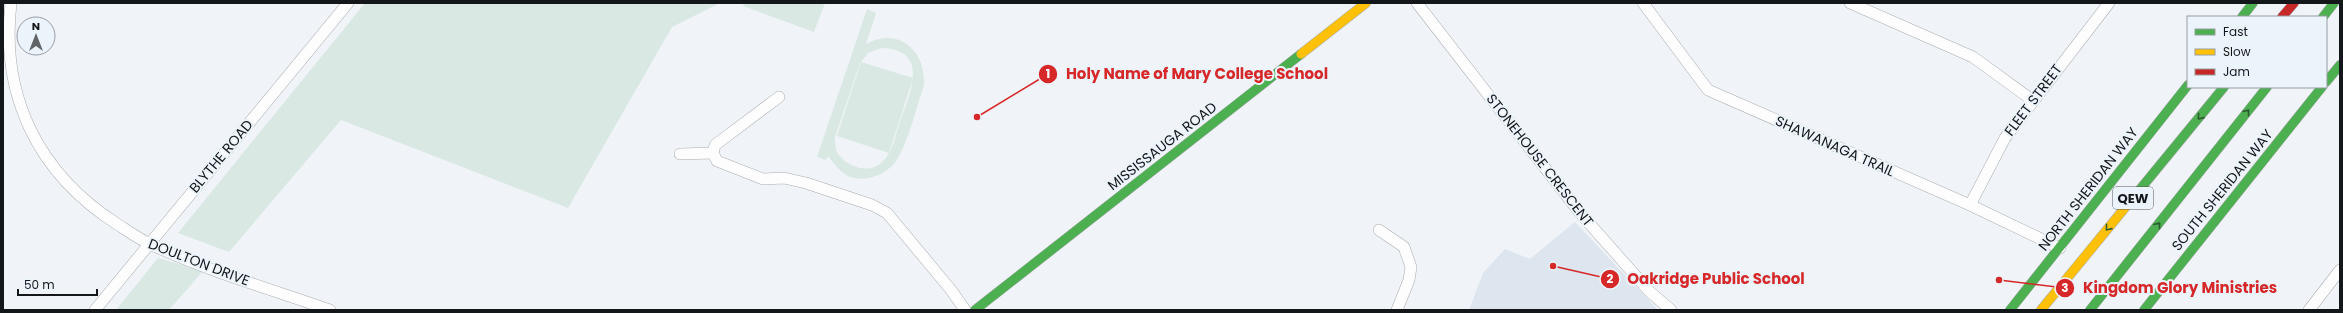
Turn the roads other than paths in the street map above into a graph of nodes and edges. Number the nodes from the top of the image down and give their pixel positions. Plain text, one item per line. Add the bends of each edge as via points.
1 (11, 3) edge
2 (348, 3) edge
3 (1366, 3) edge
4 (1417, 3) edge
5 (1643, 3) edge
6 (1850, 3) edge
7 (2109, 3) edge
8 (2253, 3) edge
9 (2294, 3) edge
10 (2334, 3) edge
11 (2243, 16) edge
12 (2283, 16) edge
13 (2324, 16) edge
14 (2340, 65) edge
15 (2327, 81) edge
16 (2187, 86) edge
17 (2223, 88) edge
18 (2266, 88) edge
19 (2321, 88) edge
20 (779, 97) dead end
21 (2032, 100) junction
22 (713, 153) junction
23 (680, 154) dead end
24 (1970, 205) junction
25 (1379, 230) dead end
26 (149, 244) junction
27 (2060, 248) junction
28 (2340, 270) edge
29 (95, 310) edge
30 (330, 310) edge
31 (965, 310) edge
32 (975, 310) edge
33 (1397, 310) edge
34 (1671, 310) edge
35 (2010, 310) edge
36 (2041, 310) edge
37 (2090, 310) edge
38 (2144, 310) edge
39 (2309, 310) edge

1 - 26 street, DOULTON DRIVE via 5,28 5,55 20,118 31,138 61,180 78,196
2 - 26 street, BLYTHE ROAD
3 - 32 main road, MISSISSAUGA ROAD
4 - 34 street, STONEHOUSE CRESCENT via 1580,213 1650,292
5 - 24 street, SHAWANAGA TRAIL via 1708,90
6 - 21 street via 1973,57
7 - 21 street, FLEET STREET
8 - 11 main road
9 - 12 main road
10 - 13 main road
14 - 15 main road
16 - 27 main road, NORTH SHERIDAN WAY
17 -> 36 main road, QEW
37 -> 18 main road, QEW
19 - 38 main road, SOUTH SHERIDAN WAY
20 - 22 street via 723,138 715,145
21 - 24 street, FLEET STREET via 1995,154
22 - 23 street
22 - 31 street via 717,161 763,179 784,178 806,183 872,205 887,213
24 - 27 street, SHAWANAGA TRAIL
25 - 33 street via 1404,247 1411,267 1410,280
26 - 29 street, BLYTHE ROAD
26 - 30 street, DOULTON DRIVE
27 - 35 main road, NORTH SHERIDAN WAY
28 - 39 street

